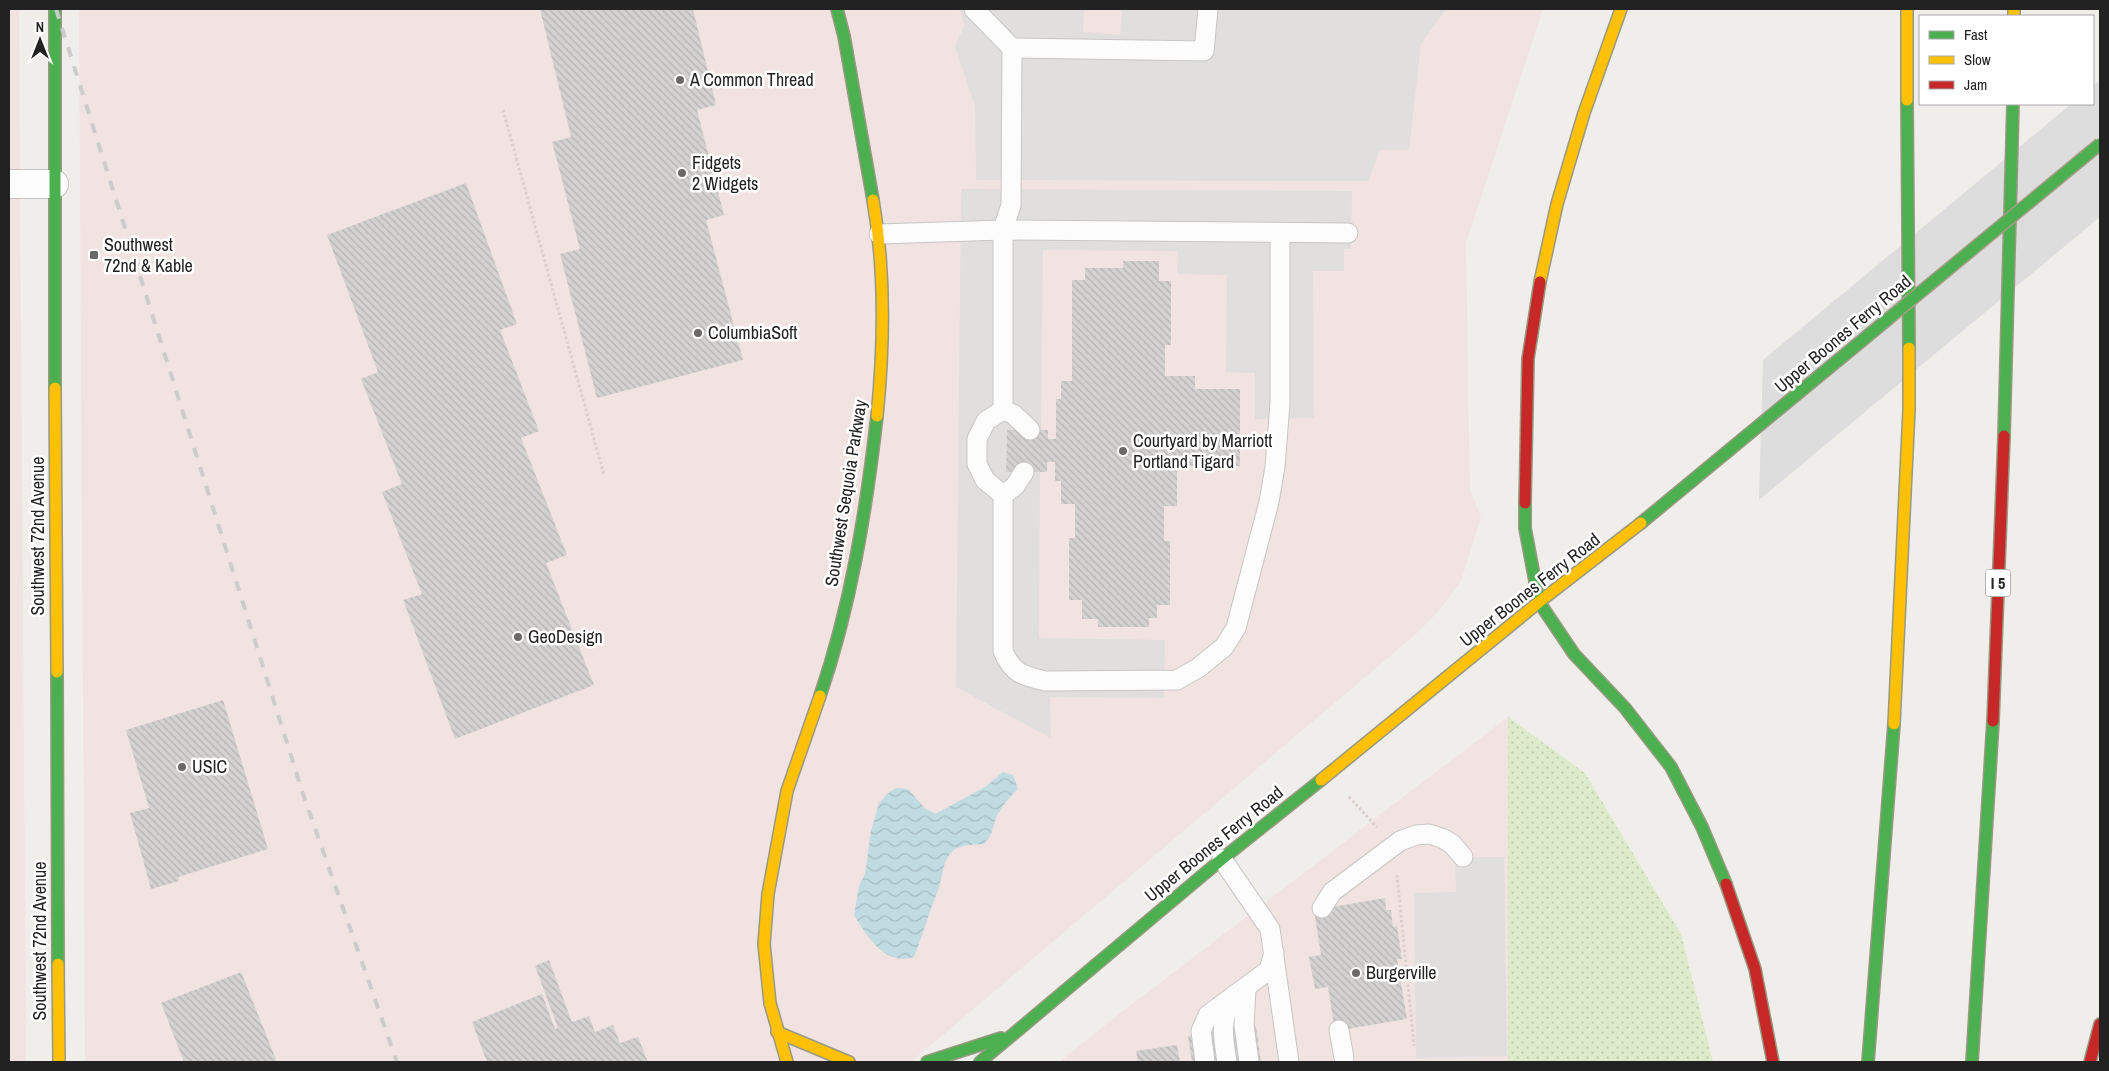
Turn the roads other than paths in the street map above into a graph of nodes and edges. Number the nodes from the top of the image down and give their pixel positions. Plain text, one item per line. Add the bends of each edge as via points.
1 (55, 9) edge
2 (837, 9) edge
3 (974, 9) edge
4 (1208, 9) edge
5 (1621, 9) edge
6 (1907, 9) edge
7 (1012, 48) junction
8 (2013, 105) edge
9 (2100, 144) edge
10 (9, 184) edge
11 (54, 184) junction
12 (1003, 230) junction
13 (1280, 233) junction
14 (1348, 233) dead end
15 (879, 234) junction
16 (1002, 410) junction
17 (1030, 430) dead end
18 (1024, 472) dead end
19 (1003, 495) junction
20 (1539, 602) junction
21 (1463, 857) dead end
22 (1222, 858) junction
23 (1322, 908) dead end
24 (1274, 953) junction
25 (1239, 992) junction
26 (2100, 1024) edge
27 (1339, 1030) dead end
28 (777, 1032) junction
29 (1012, 1034) junction
30 (1344, 1058) dead end
31 (59, 1062) edge
32 (788, 1062) edge
33 (848, 1062) edge
34 (927, 1062) edge
35 (980, 1062) edge
36 (1205, 1062) edge
37 (1227, 1062) edge
38 (1249, 1062) edge
39 (1289, 1062) edge
40 (1773, 1062) edge
41 (1868, 1062) edge
42 (1972, 1062) edge
43 (2090, 1062) edge

1 - 11 main road, Southwest 72nd Avenue
2 - 15 main road, Southwest Sequoia Parkway
3 - 7 lane
4 - 7 lane via 1204,51
5 - 20 main road via 1556,204 1528,359 1525,528
6 - 41 main road via 1909,410 1894,731
7 - 12 lane via 1011,205
8 - 42 main road, I 5 via 2009,336 1991,757
9 - 20 main road, Upper Boones Ferry Road, bridge via 1628,534
10 - 11 street
11 - 31 main road, Southwest 72nd Avenue
12 - 13 lane
12 - 15 lane
12 - 16 lane
13 - 14 lane
13 - 19 lane via 1280,402 1275,467 1236,628 1224,647 1177,680 1045,681 1027,677 1009,666 1003,652
15 - 28 main road, Southwest Sequoia Parkway via 879,394 859,550 836,648 787,792 768,894 764,944 770,1003
16 - 17 lane via 1013,414
16 - 19 lane via 986,421 977,439 977,464 985,480
18 - 19 lane via 1015,486
20 - 22 main road, Upper Boones Ferry Road
20 - 40 main road via 1574,654 1624,708 1671,767 1702,827 1730,894 1754,968
21 - 23 lane via 1452,844 1429,834 1400,841 1332,892
22 - 24 lane via 1270,929
22 - 29 main road, Upper Boones Ferry Road
24 - 25 lane via 1269,970
24 - 39 lane
25 - 36 lane via 1208,1015 1201,1031
25 - 37 lane via 1224,1015
25 - 38 lane
26 - 43 main road
27 - 30 lane
28 - 32 main road, Southwest Sequoia Parkway
28 - 33 main road
29 - 34 main road
29 - 35 main road, Upper Boones Ferry Road

